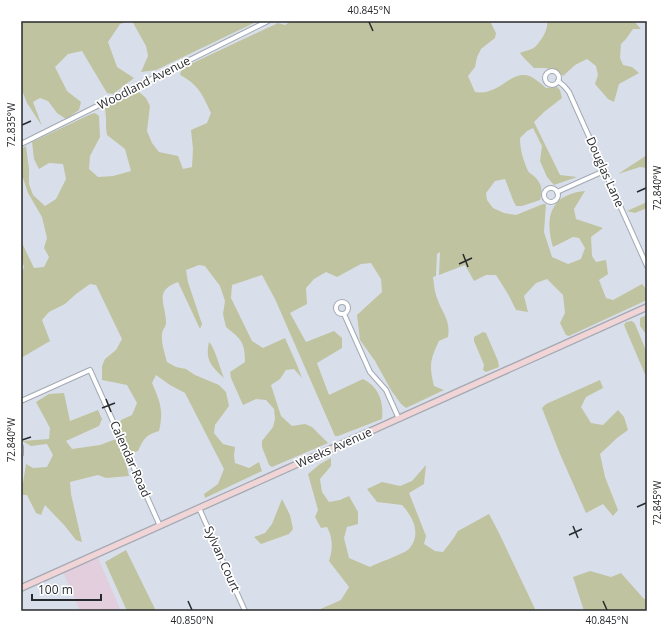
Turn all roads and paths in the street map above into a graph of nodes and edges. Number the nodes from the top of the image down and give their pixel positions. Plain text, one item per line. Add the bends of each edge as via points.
1 (268, 21) edge
2 (558, 81) dead end
3 (21, 144) edge
4 (604, 171) junction
5 (557, 192) dead end
6 (647, 266) edge
7 (647, 307) edge
8 (344, 314) dead end
9 (21, 401) edge
10 (399, 419) junction
11 (21, 447) edge
12 (21, 454) edge
13 (199, 508) junction
14 (160, 526) junction
15 (21, 588) edge
16 (245, 611) edge

1 - 3 street, Woodland Avenue
2 - 4 street, Douglas Lane via 569,92
4 - 5 street
4 - 6 street, Douglas Lane
7 - 10 street, Weeks Avenue
8 - 10 street via 370,372 386,390
9 - 14 street, Calendar Road via 90,370
10 - 13 street, Weeks Avenue
11 - 12 street
13 - 14 street, Weeks Avenue
13 - 16 street, Sylvan Court
14 - 15 street, Weeks Avenue

